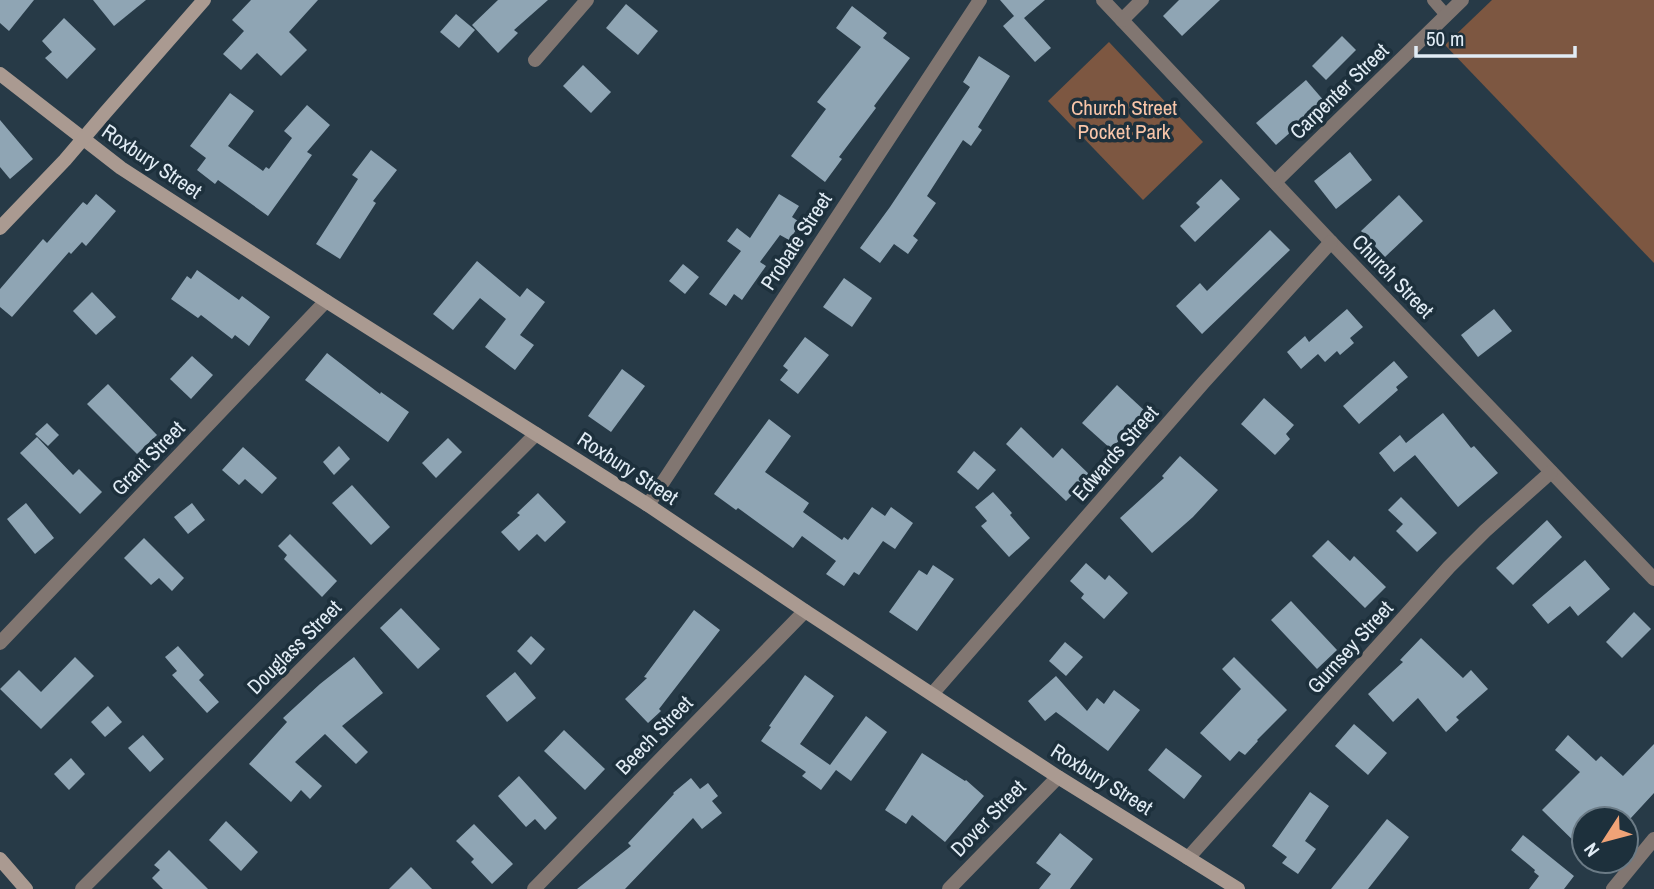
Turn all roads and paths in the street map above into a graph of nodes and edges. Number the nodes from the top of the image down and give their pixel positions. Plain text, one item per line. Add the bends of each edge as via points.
1 (204, 0) edge
2 (587, 0) edge
3 (980, 0) edge
4 (1102, 0) edge
5 (1142, 0) edge
6 (1433, 0) edge
7 (1462, 0) edge
8 (1446, 15) junction
9 (1122, 20) junction
10 (535, 60) dead end
11 (0, 75) edge
12 (82, 139) junction
13 (1275, 182) junction
14 (0, 228) edge
15 (1331, 242) junction
16 (326, 301) junction
17 (536, 434) junction
18 (1551, 472) junction
19 (648, 505) junction
20 (1654, 579) edge
21 (805, 611) junction
22 (0, 643) edge
23 (933, 693) junction
24 (1058, 776) junction
25 (1654, 839) edge
26 (1188, 858) junction
27 (0, 859) edge
28 (26, 889) edge
29 (82, 889) edge
30 (534, 889) edge
31 (949, 889) edge
32 (1238, 889) edge
33 (1613, 889) edge

1 - 12 street
2 - 10 street
3 - 19 street, Probate Street
4 - 9 street, Church Street
5 - 9 street
6 - 8 lane
7 - 8 street, Carpenter Street
8 - 13 street, Carpenter Street
9 - 13 street, Church Street
11 - 12 street, Roxbury Street
12 - 14 street
12 - 16 street, Roxbury Street
13 - 15 street, Church Street
15 - 18 street, Church Street
15 - 23 street, Edwards Street
16 - 17 street, Roxbury Street
16 - 22 street, Grant Street
17 - 19 street, Roxbury Street
17 - 29 street, Douglass Street
18 - 20 street, Church Street
18 - 26 street, Gurnsey Street via 1449,567
19 - 21 street, Roxbury Street
21 - 23 street, Roxbury Street
21 - 30 street, Beech Street
23 - 24 street, Roxbury Street
24 - 26 street, Roxbury Street
24 - 31 street, Dover Street
25 - 33 street
26 - 32 street, Roxbury Street
27 - 28 street

